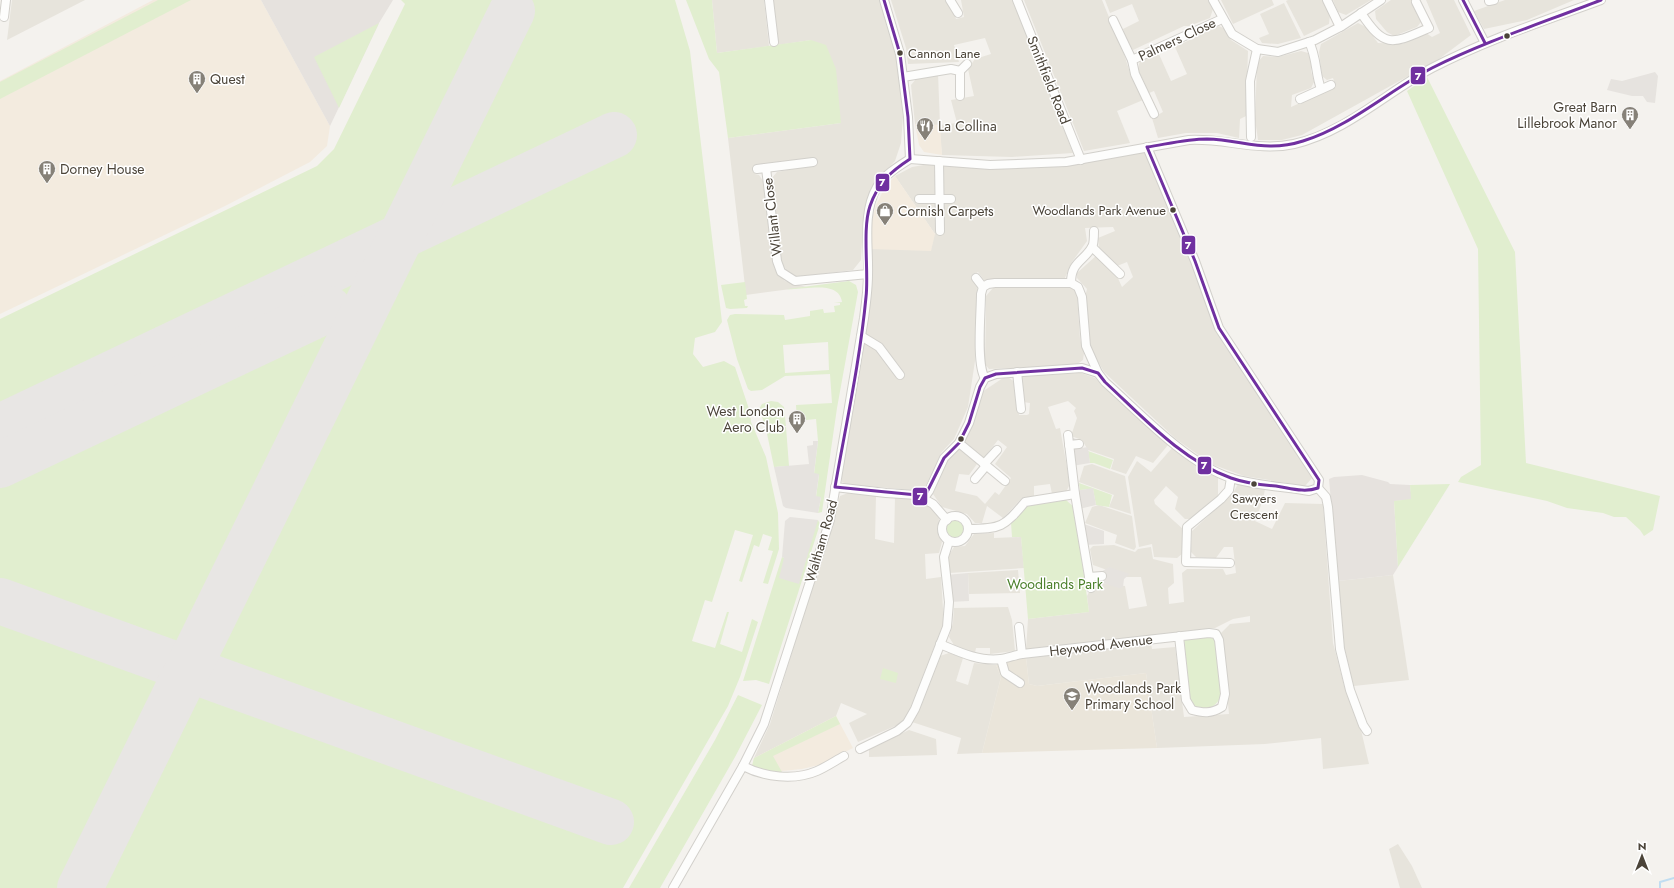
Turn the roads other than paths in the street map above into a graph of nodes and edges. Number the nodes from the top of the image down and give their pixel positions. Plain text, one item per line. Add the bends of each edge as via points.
1 (6, 0) edge
2 (769, 0) edge
3 (884, 0) edge
4 (950, 0) edge
5 (1017, 0) edge
6 (1213, 0) edge
7 (1327, 0) edge
8 (1381, 0) edge
9 (1463, 0) edge
10 (1601, 0) edge
11 (1416, 2) dead end
12 (958, 13) dead end
13 (1361, 13) junction
14 (4, 17) dead end
15 (1222, 19) junction
16 (1113, 20) dead end
17 (1340, 27) junction
18 (774, 42) dead end
19 (1309, 42) junction
20 (1485, 43) junction
21 (1257, 49) junction
22 (1132, 60) junction
23 (966, 64) dead end
24 (960, 71) junction
25 (903, 77) junction
26 (1331, 85) dead end
27 (1321, 89) junction
28 (960, 96) dead end
29 (1300, 99) dead end
30 (1154, 114) dead end
31 (1251, 137) dead end
32 (1147, 147) junction
33 (910, 159) junction
34 (1081, 160) junction
35 (938, 161) junction
36 (813, 162) dead end
37 (766, 168) junction
38 (757, 169) dead end
39 (939, 198) junction
40 (919, 199) dead end
41 (951, 199) dead end
42 (940, 231) dead end
43 (1094, 231) dead end
44 (1092, 247) junction
45 (868, 274) junction
46 (1120, 274) dead end
47 (976, 278) dead end
48 (1071, 283) junction
49 (983, 287) junction
50 (861, 336) junction
51 (1090, 357) junction
52 (1082, 368) junction
53 (1018, 372) junction
54 (1098, 373) junction
55 (900, 375) dead end
56 (985, 378) junction
57 (1021, 409) dead end
58 (1068, 435) dead end
59 (959, 443) junction
60 (1079, 444) dead end
61 (1069, 445) junction
62 (997, 450) dead end
63 (985, 465) junction
64 (1231, 478) junction
65 (975, 479) dead end
66 (1005, 482) dead end
67 (1318, 484) junction
68 (835, 487) junction
69 (1075, 494) junction
70 (924, 498) junction
71 (947, 520) junction
72 (968, 529) junction
73 (949, 540) junction
74 (1230, 564) dead end
75 (1102, 576) dead end
76 (1089, 577) junction
77 (1091, 588) dead end
78 (1020, 627) dead end
79 (1180, 636) junction
80 (940, 644) junction
81 (1022, 654) junction
82 (1002, 659) junction
83 (1020, 682) dead end
84 (1367, 730) dead end
85 (860, 749) dead end
86 (844, 756) dead end
87 (743, 766) junction
88 (673, 888) edge

1 - 14 street
2 - 18 street
3 - 25 street via 900,54
4 - 12 street
5 - 34 street, Smithfield Road
6 - 15 street
7 - 17 street
8 - 13 street
9 - 20 street
10 - 20 street
11 - 13 street via 1429,28 1399,41 1384,40 1373,31
13 - 17 street
15 - 21 street via 1232,34
15 - 22 street, Palmers Close
16 - 22 street, Palmers Close
17 - 19 street
19 - 21 street via 1278,52
19 - 27 street via 1314,52 1316,76
20 - 32 street via 1431,69 1347,121 1304,141 1266,147 1202,139
21 - 31 street via 1250,81 1246,122
22 - 30 street, Palmers Close via 1135,74
23 - 24 street
24 - 25 street via 946,69
24 - 28 street
25 - 33 street
26 - 27 street
27 - 29 street
32 - 34 street
32 - 67 street via 1195,261 1219,328
33 - 35 street
33 - 45 street, Waltham Road via 896,168 878,186 869,208
34 - 35 street via 990,165
35 - 39 street
36 - 37 street, Willant Close
37 - 38 street, Willant Close
37 - 45 street, Willant Close via 777,261 784,274 798,281
39 - 40 street
39 - 41 street
39 - 42 street
43 - 44 street
44 - 46 street
44 - 48 street via 1071,274
45 - 50 street, Waltham Road
47 - 49 street
48 - 49 street via 995,283
48 - 51 street via 1081,291 1086,346
49 - 56 street via 981,355 982,374
50 - 55 street via 879,346
50 - 68 street, Waltham Road
51 - 52 street
51 - 54 street
52 - 53 street
52 - 54 street
53 - 56 street
53 - 57 street
54 - 64 street via 1105,382 1203,466
56 - 59 street
58 - 61 street
59 - 63 street
59 - 70 street via 944,458
60 - 61 street
61 - 69 street
62 - 63 street
63 - 65 street
63 - 66 street
64 - 67 street via 1309,491
64 - 74 street via 1229,490 1221,499 1188,526 1186,562
67 - 84 street via 1326,497 1328,507 1340,649 1350,690
68 - 70 street via 917,495
68 - 87 street, Waltham Road via 830,520 764,724
69 - 72 street via 1025,502 999,527
69 - 76 street
70 - 71 street
71 - 72 street via 954,516 962,519
71 - 73 street via 942,531
72 - 73 street via 962,540
73 - 80 street via 944,557 949,617
75 - 76 street
76 - 77 street
78 - 81 street
79 - 79 street, Heywood Avenue via 1209,632 1216,634 1219,640 1225,694 1222,707 1213,712 1201,713 1192,710 1186,700
79 - 81 street, Heywood Avenue
80 - 82 street, Heywood Avenue via 970,656
80 - 85 street via 908,723
81 - 82 street, Heywood Avenue
82 - 83 street via 1005,673
86 - 87 street via 815,771 794,776 771,776
87 - 88 street, Waltham Road

